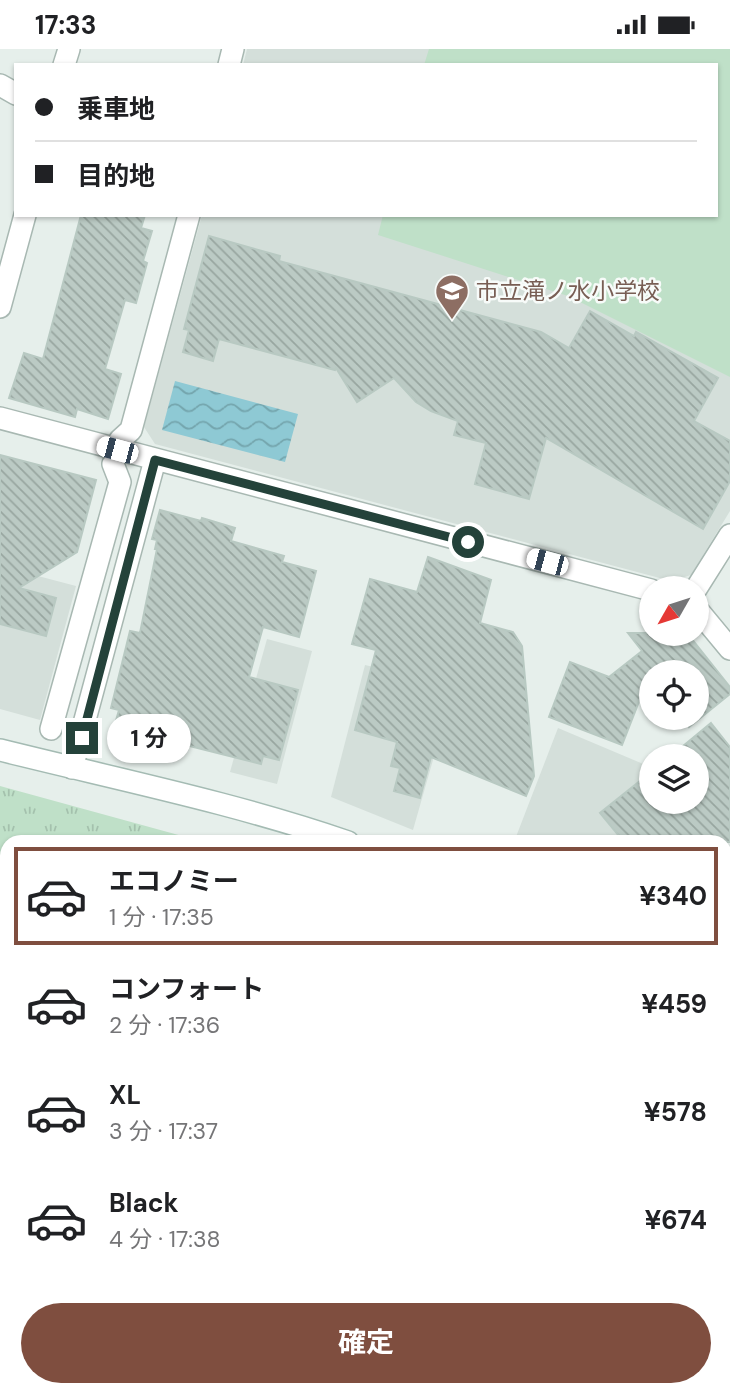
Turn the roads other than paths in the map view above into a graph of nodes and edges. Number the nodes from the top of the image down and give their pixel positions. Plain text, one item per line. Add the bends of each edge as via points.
1 (24, 217) edge
2 (188, 217) edge
3 (0, 307) edge
4 (0, 418) edge
5 (120, 440) dead end
6 (155, 460) junction
7 (113, 464) dead end
8 (730, 535) edge
9 (704, 576) edge
10 (639, 587) edge
11 (709, 624) edge
12 (730, 649) edge
13 (51, 729) dead end
14 (0, 750) edge
15 (72, 768) junction
16 (328, 835) edge

1 - 3 street
2 - 5 street via 131,430
4 - 6 street
6 - 10 street
6 - 15 street
7 - 13 street via 120,482
8 - 9 street
11 - 12 street
14 - 15 street
15 - 16 street

